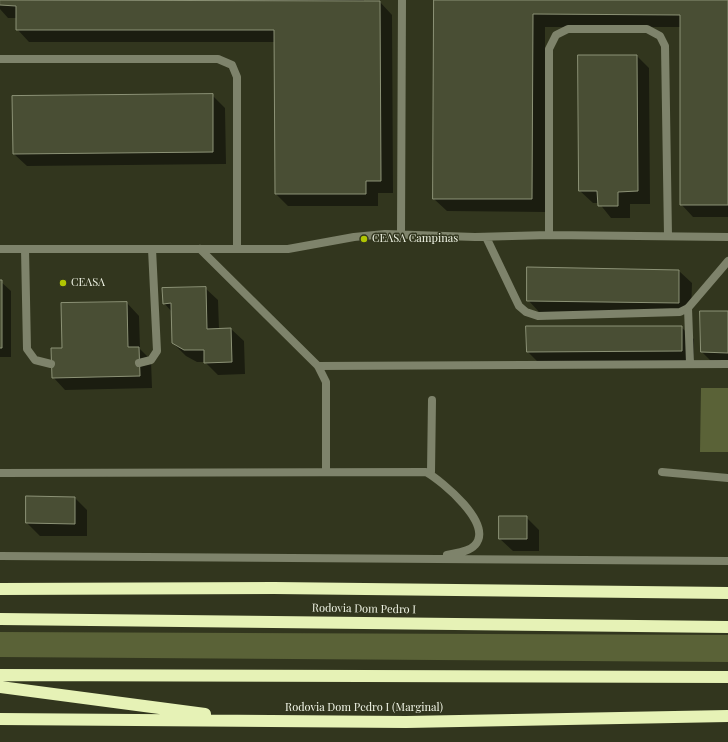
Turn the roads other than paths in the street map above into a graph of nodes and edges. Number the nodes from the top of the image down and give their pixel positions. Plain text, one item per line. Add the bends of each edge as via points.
1 (402, 0) edge
2 (0, 58) edge
3 (401, 234) junction
4 (549, 235) junction
5 (668, 236) junction
6 (486, 237) junction
7 (728, 237) edge
8 (0, 249) edge
9 (26, 249) junction
10 (152, 249) junction
11 (200, 249) junction
12 (237, 249) junction
13 (728, 261) edge
14 (688, 308) junction
15 (139, 363) dead end
16 (690, 363) junction
17 (51, 364) dead end
18 (728, 364) edge
19 (318, 366) junction
20 (432, 400) dead end
21 (326, 472) junction
22 (431, 472) dead end
23 (662, 472) dead end
24 (0, 473) edge
25 (728, 478) edge
26 (0, 556) edge
27 (434, 558) junction
28 (728, 561) edge
29 (0, 588) edge
30 (728, 593) edge
31 (0, 619) edge
32 (728, 627) edge
33 (0, 675) edge
34 (728, 677) edge
35 (0, 688) edge
36 (728, 716) edge
37 (0, 719) edge
38 (259, 721) junction

1 - 3 lane
2 - 12 lane via 218,59 232,65 237,77
3 - 6 lane
3 - 12 lane via 354,237 288,249
4 - 5 lane
4 - 5 lane via 549,49 556,35 568,29 647,29 660,36 665,46
4 - 6 lane
5 - 7 lane
6 - 14 lane via 520,306 526,312 538,316 680,312
8 - 9 lane
9 - 10 lane
9 - 17 lane via 27,349 35,360
10 - 11 lane
10 - 15 lane via 157,351 151,360
11 - 12 lane
11 - 19 lane
13 - 14 lane
14 - 16 lane
16 - 18 lane
16 - 19 lane
19 - 21 lane via 326,382
20 - 22 lane
21 - 24 lane
21 - 27 lane via 426,472 436,478 474,516 479,527 479,538 475,546 465,551
23 - 25 lane
26 - 27 lane
27 - 28 lane
29 - 30 highway
31 - 32 highway, Rodovia Dom Pedro I
33 - 34 highway
35 - 38 highway
36 - 38 highway, Rodovia Dom Pedro I (Marginal) via 406,722
37 - 38 highway, Rodovia Dom Pedro I (Marginal)

